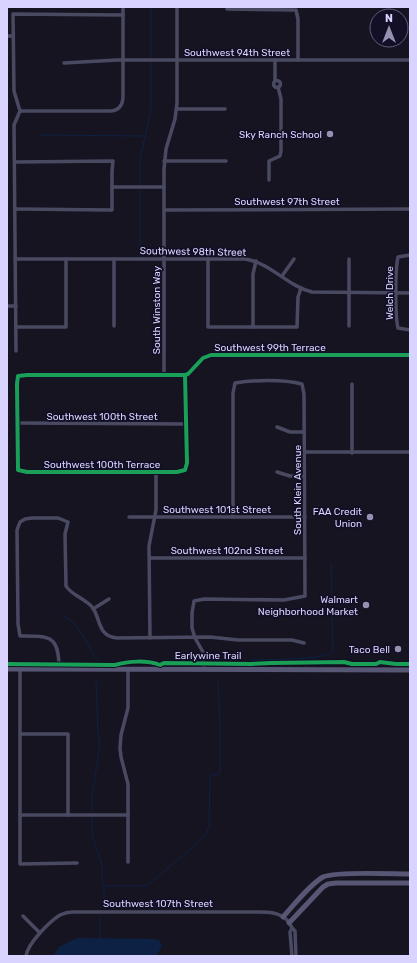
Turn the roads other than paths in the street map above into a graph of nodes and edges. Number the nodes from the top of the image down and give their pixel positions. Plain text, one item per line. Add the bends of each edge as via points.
1 (123, 7) edge
2 (178, 7) edge
3 (227, 9) dead end
4 (123, 15) junction
5 (7, 36) edge
6 (13, 36) junction
7 (124, 60) junction
8 (177, 60) junction
9 (275, 60) junction
10 (298, 60) junction
11 (410, 60) edge
12 (64, 62) dead end
13 (177, 109) junction
14 (225, 109) dead end
15 (20, 111) junction
16 (164, 161) junction
17 (226, 161) dead end
18 (15, 162) junction
19 (269, 180) dead end
20 (112, 187) junction
21 (164, 187) junction
22 (15, 209) junction
23 (410, 209) edge
24 (164, 210) junction
25 (410, 255) edge
26 (16, 259) junction
27 (66, 259) junction
28 (114, 259) junction
29 (164, 259) junction
30 (208, 259) junction
31 (294, 259) dead end
32 (349, 259) dead end
33 (256, 261) junction
34 (282, 276) junction
35 (301, 288) junction
36 (349, 292) junction
37 (397, 293) junction
38 (410, 293) edge
39 (7, 306) edge
40 (16, 306) junction
41 (114, 326) dead end
42 (349, 326) dead end
43 (16, 327) junction
44 (253, 327) junction
45 (410, 330) edge
46 (16, 351) dead end
47 (410, 355) edge
48 (164, 375) junction
49 (186, 375) junction
50 (352, 384) dead end
51 (17, 423) junction
52 (186, 424) junction
53 (277, 427) dead end
54 (304, 432) junction
55 (304, 452) junction
56 (352, 452) junction
57 (410, 452) edge
58 (156, 472) junction
59 (277, 472) dead end
60 (304, 476) junction
61 (129, 517) dead end
62 (156, 517) junction
63 (233, 517) junction
64 (305, 517) junction
65 (150, 558) junction
66 (305, 558) junction
67 (109, 598) dead end
68 (93, 609) junction
69 (150, 638) junction
70 (195, 638) junction
71 (304, 644) dead end
72 (7, 669) edge
73 (20, 669) junction
74 (59, 669) junction
75 (128, 669) junction
76 (204, 669) junction
77 (410, 670) edge
78 (20, 734) junction
79 (20, 815) junction
80 (68, 815) junction
81 (128, 815) junction
82 (128, 862) dead end
83 (77, 863) dead end
84 (410, 874) edge
85 (410, 883) edge
86 (23, 916) dead end
87 (283, 917) junction
88 (290, 925) junction
89 (40, 933) junction
90 (26, 956) edge
91 (292, 956) edge
92 (296, 956) edge

1 - 4 street
2 - 8 street, South Winston Way
3 - 10 street via 296,10
4 - 6 street via 12,14
4 - 7 street
5 - 6 street
6 - 15 street via 14,92
7 - 8 street, Southwest 94th Street
7 - 12 street, Southwest 94th Street
7 - 15 street via 123,100 117,109
8 - 9 street, Southwest 94th Street
8 - 13 street, South Winston Way
9 - 10 street, Southwest 94th Street
9 - 19 street via 274,85 278,87 281,98 281,151 280,156 269,160
10 - 11 street, Southwest 94th Street
13 - 14 street
13 - 16 street, South Winston Way
15 - 18 street via 14,125
16 - 17 street
16 - 21 street, South Winston Way
18 - 20 street via 114,161
18 - 22 street
20 - 21 street
20 - 22 street via 112,210
21 - 24 street, South Winston Way
22 - 26 street
23 - 24 street, Southwest 97th Street
24 - 29 street, South Winston Way
25 - 37 street, Welch Drive via 398,257
26 - 27 street, Southwest 98th Street
26 - 40 street
27 - 28 street, Southwest 98th Street
27 - 43 street via 66,327
28 - 29 street, Southwest 98th Street
28 - 41 street
29 - 30 street, Southwest 98th Street
29 - 48 street, South Winston Way
30 - 33 street, Southwest 98th Street
30 - 44 street via 208,327
31 - 34 street
32 - 36 street
33 - 34 street, Southwest 98th Street
33 - 44 street via 253,274
34 - 35 street, Southwest 98th Street
35 - 36 street, Southwest 98th Street via 317,292
35 - 44 street via 298,297 297,327
36 - 37 street, Southwest 98th Street
36 - 42 street
37 - 38 street, Southwest 98th Street
37 - 45 street, Welch Drive via 398,328
39 - 40 street
40 - 43 street
43 - 46 street
47 - 49 street, Southwest 99th Terrace via 211,355 205,357
48 - 49 street
48 - 51 street via 18,376
49 - 52 street
50 - 56 street
51 - 52 street, Southwest 100th Street
51 - 58 street, Southwest 100th Terrace via 18,470
52 - 58 street, Southwest 100th Terrace via 185,470
53 - 54 street via 290,432
54 - 55 street, South Klein Avenue
54 - 63 street, South Klein Avenue via 302,384 235,383
55 - 56 street
55 - 60 street, South Klein Avenue
56 - 57 street
58 - 62 street
59 - 60 street via 290,476
60 - 64 street, South Klein Avenue
61 - 62 street, Southwest 101st Street
62 - 63 street, Southwest 101st Street
62 - 65 street via 150,542
63 - 64 street, Southwest 101st Street
64 - 66 street, South Klein Avenue
65 - 66 street, Southwest 102nd Street
65 - 69 street
66 - 70 street, South Klein Avenue via 305,596 284,600 194,601 192,622
67 - 68 street
68 - 69 street via 101,628 108,635 117,638
68 - 74 street via 68,590 66,584 65,534 68,522 58,518 29,518 21,521 17,535 20,636 44,636 52,640 58,651
69 - 70 street
70 - 71 street via 292,640
70 - 76 street via 203,652
72 - 73 main road
73 - 74 main road
73 - 78 street
74 - 75 main road
75 - 76 main road
75 - 81 street via 128,708 120,748 128,784
76 - 77 main road
78 - 79 street
78 - 80 street via 68,734
79 - 80 street
79 - 83 street via 20,864
80 - 81 street
81 - 82 street
84 - 87 main road via 337,874 324,877
85 - 88 main road via 328,884 322,887
86 - 89 street
87 - 88 street
87 - 89 street, Southwest 107th Street via 266,912 69,912 60,915
88 - 91 street
88 - 92 street via 296,936
89 - 90 street, Southwest 107th Street via 30,945

